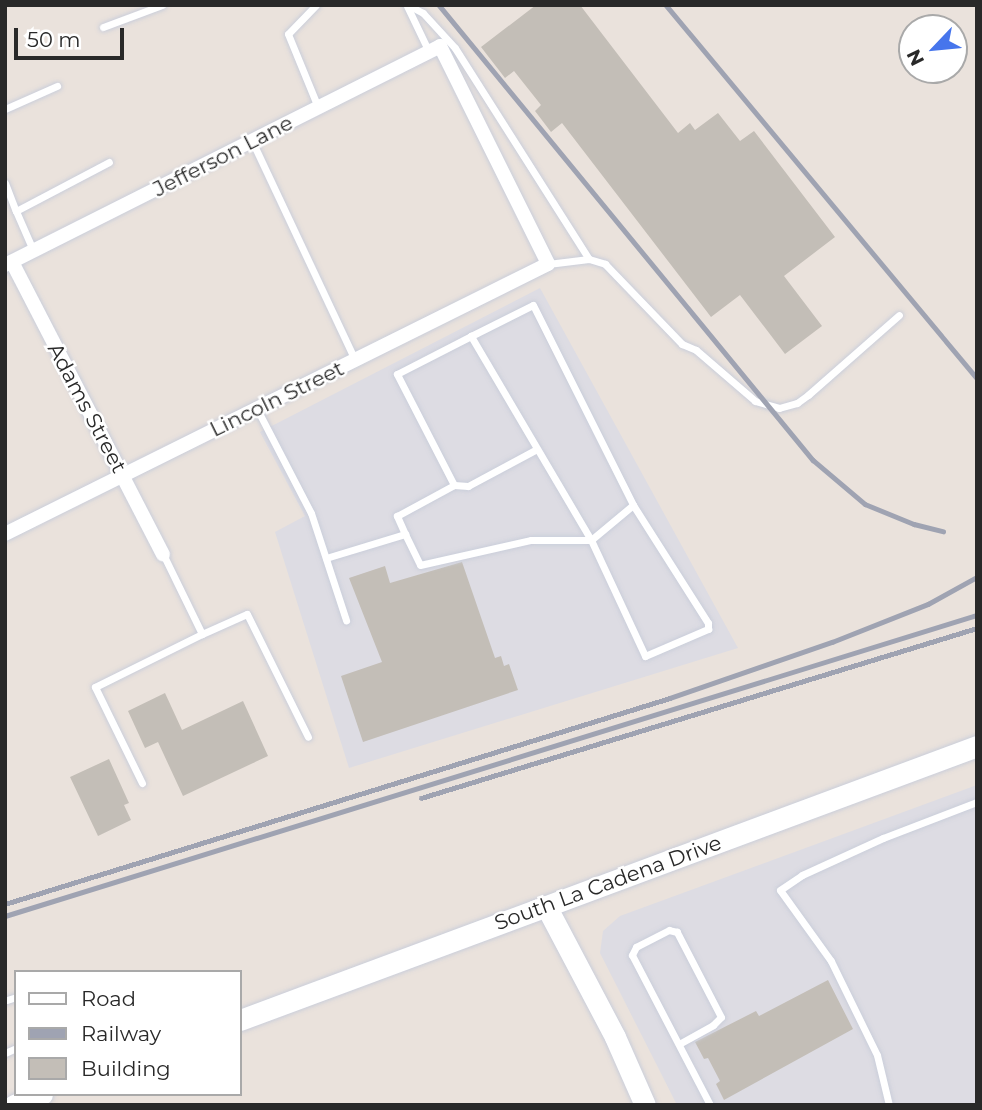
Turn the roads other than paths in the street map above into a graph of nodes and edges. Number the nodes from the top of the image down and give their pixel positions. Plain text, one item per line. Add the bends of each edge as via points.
1 (162, 5) edge
2 (316, 5) edge
3 (407, 5) edge
4 (103, 27) dead end
5 (434, 49) junction
6 (57, 86) dead end
7 (318, 108) junction
8 (5, 109) edge
9 (252, 141) junction
10 (109, 162) dead end
11 (5, 183) edge
12 (16, 211) junction
13 (34, 251) junction
14 (589, 259) junction
15 (9, 264) edge
16 (548, 264) junction
17 (898, 314) dead end
18 (471, 337) junction
19 (355, 359) junction
20 (256, 409) junction
21 (537, 449) junction
22 (122, 476) junction
23 (454, 485) junction
24 (633, 505) junction
25 (5, 534) edge
26 (405, 534) junction
27 (591, 540) junction
28 (163, 554) joint
29 (326, 558) junction
30 (346, 620) dead end
31 (202, 634) junction
32 (308, 737) dead end
33 (977, 746) edge
34 (142, 783) dead end
35 (977, 802) edge
36 (546, 906) junction
37 (242, 1019) edge
38 (679, 1044) junction
39 (37, 1096) edge
40 (14, 1105) edge
41 (645, 1105) edge
42 (710, 1105) edge
43 (889, 1105) edge

1 - 4 lane
2 - 7 lane via 288,34
3 - 5 lane
3 - 14 lane via 423,13 455,48
5 - 7 street, Jefferson Lane
5 - 16 street
6 - 8 lane
7 - 9 street, Jefferson Lane
9 - 13 street, Jefferson Lane
9 - 19 lane
10 - 12 lane
11 - 12 lane
12 - 13 lane
13 - 15 street, Jefferson Lane
14 - 16 lane
14 - 17 lane via 605,264 682,344 696,350 755,401 779,408 808,395
15 - 22 street, Adams Street
16 - 19 street, Lincoln Street
18 - 21 lane
18 - 23 lane via 397,374
18 - 24 lane via 533,305
19 - 20 street, Lincoln Street
20 - 22 street, Lincoln Street
20 - 29 lane via 311,513
21 - 23 lane via 468,486
21 - 27 lane
22 - 25 street, Lincoln Street
22 - 28 street, Adams Street
23 - 26 lane via 397,516
24 - 27 lane
24 - 27 lane via 708,629 645,656
26 - 27 lane via 420,565 531,540
26 - 29 lane
28 - 31 lane
29 - 30 lane
31 - 32 lane via 247,614
31 - 34 lane via 95,687
33 - 36 main road, South La Cadena Drive
35 - 43 lane via 883,838 780,890 831,961 877,1055
36 - 37 main road, South La Cadena Drive
36 - 41 main road
38 - 38 lane via 632,955 636,947 669,930 677,932 721,1017
38 - 42 lane
39 - 40 main road

